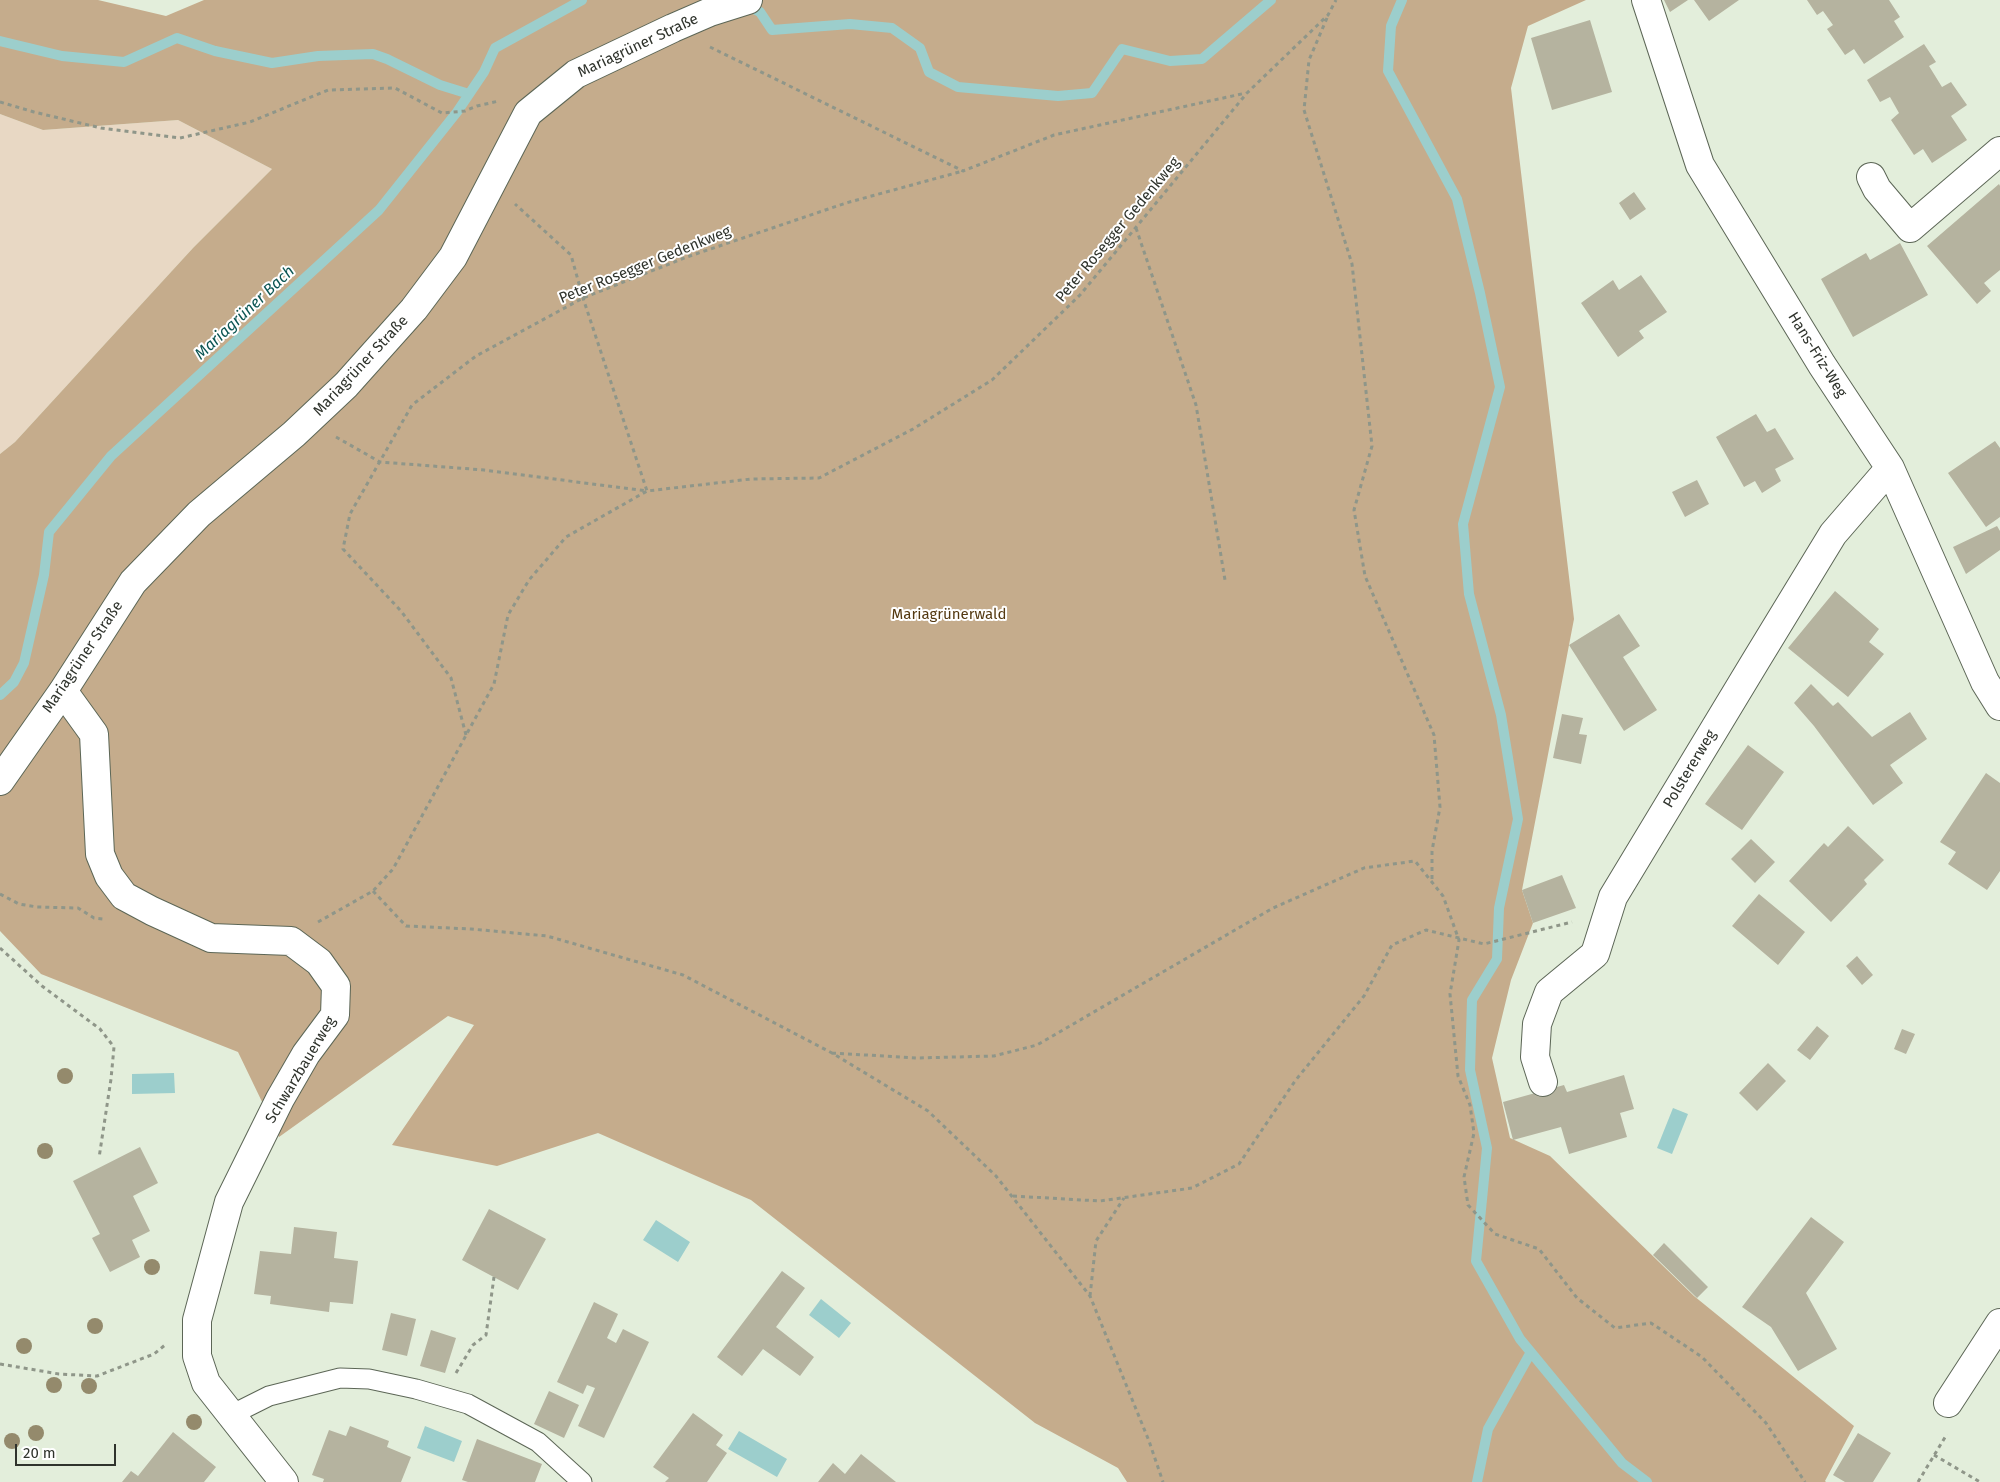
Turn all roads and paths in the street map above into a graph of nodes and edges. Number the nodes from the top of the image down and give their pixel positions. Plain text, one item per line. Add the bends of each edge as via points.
1 (748, 0) edge
2 (1336, 0) edge
3 (1646, 0) edge
4 (1328, 16) junction
5 (708, 46) dead end
6 (1247, 93) junction
7 (0, 102) edge
8 (528, 113) junction
9 (2000, 151) edge
10 (963, 171) junction
11 (1870, 177) dead end
12 (509, 198) dead end
13 (1136, 227) junction
14 (583, 298) junction
15 (310, 419) junction
16 (380, 462) junction
17 (1890, 468) junction
18 (647, 492) junction
19 (1225, 580) dead end
20 (63, 691) junction
21 (2000, 706) edge
22 (466, 736) junction
23 (0, 781) edge
24 (1432, 882) junction
25 (373, 891) junction
26 (0, 894) edge
27 (1607, 914) junction
28 (109, 920) dead end
29 (1459, 940) junction
30 (291, 941) junction
31 (0, 948) edge
32 (832, 1053) junction
33 (1543, 1082) dead end
34 (99, 1158) dead end
35 (1012, 1196) junction
36 (1124, 1198) junction
37 (494, 1277) dead end
38 (1090, 1296) junction
39 (198, 1320) junction
40 (2000, 1324) edge
41 (0, 1364) edge
42 (442, 1397) junction
43 (1948, 1403) dead end
44 (231, 1415) junction
45 (1934, 1455) dead end
46 (284, 1482) edge
47 (582, 1482) edge
48 (1163, 1482) edge
49 (1805, 1482) edge
50 (1980, 1482) edge

1 - 8 street, Mariagrüner Straße via 710,12 576,74
2 - 4 path, Peter Rosegger Gedenkweg
3 - 17 street, Hans-Friz-Weg via 1700,165 1822,365
4 - 6 path, Peter Rosegger Gedenkweg
4 - 24 path via 1309,60 1304,110 1352,264 1372,446 1354,510 1365,576 1434,735 1440,807 1432,851
5 - 10 path
6 - 10 path, Peter Rosegger Gedenkweg via 1054,135
6 - 13 path, Peter Rosegger Gedenkweg
7 - 8 path via 101,128 180,138 250,122 328,90 395,88 442,112 465,111 503,100
8 - 15 street, Mariagrüner Straße via 453,257 414,309 346,385
9 - 11 street via 1910,228
10 - 14 path, Peter Rosegger Gedenkweg via 846,203 687,257
12 - 14 path via 572,255
13 - 18 path, Peter Rosegger Gedenkweg via 1080,295 992,380 913,429 819,478 751,479
13 - 19 path via 1196,405
14 - 16 path, Peter Rosegger Gedenkweg via 476,356 412,405
14 - 18 path
15 - 16 path
15 - 20 street, Mariagrüner Straße via 199,514 133,582
16 - 18 path via 484,470
16 - 22 path, Peter Rosegger Gedenkweg via 350,514 343,549 401,611 451,678
17 - 21 street, Hans-Friz-Weg via 1985,682
17 - 27 street, Polstererweg via 1833,534 1613,896
18 - 22 path, Peter Rosegger Gedenkweg via 566,537 529,580 508,615 494,684
20 - 23 street, Mariagrüner Straße
20 - 30 street via 94,734 100,854 109,876 124,896 211,938
22 - 25 path, Peter Rosegger Gedenkweg via 393,869
24 - 29 path via 1443,896
24 - 32 path via 1415,861 1364,868 1273,908 1038,1045 994,1056 917,1058
25 - 30 path, Peter Rosegger Gedenkweg
25 - 32 path via 406,926 547,936 682,976
26 - 28 path via 18,904 37,908 78,908 94,918
27 - 29 path via 1484,944
27 - 33 street, Polstererweg via 1595,954 1549,992 1537,1024 1535,1057
29 - 36 path via 1426,930 1392,945 1364,996 1295,1082 1239,1164 1192,1188
29 - 49 path via 1450,994 1458,1076 1470,1105 1474,1134 1464,1177 1468,1205 1496,1234 1539,1249 1577,1298 1615,1328 1651,1323 1702,1357 1766,1423
30 - 39 street, Schwarzbauerweg via 319,962 336,986 336,1015 306,1054 229,1202
31 - 34 path via 42,986 100,1029 114,1047
32 - 35 path via 928,1111 996,1176
35 - 36 path via 1100,1201
35 - 38 path
36 - 38 path via 1096,1241
37 - 42 path via 486,1335 473,1345
38 - 48 path
39 - 41 path via 154,1354 97,1376 59,1374
39 - 44 street, Schwarzbauerweg via 197,1356 206,1383
40 - 43 street
42 - 44 lane via 369,1379 340,1378 269,1396
42 - 47 lane via 468,1404 538,1442
44 - 46 street, Schwarzbauerweg
45 - 50 path

